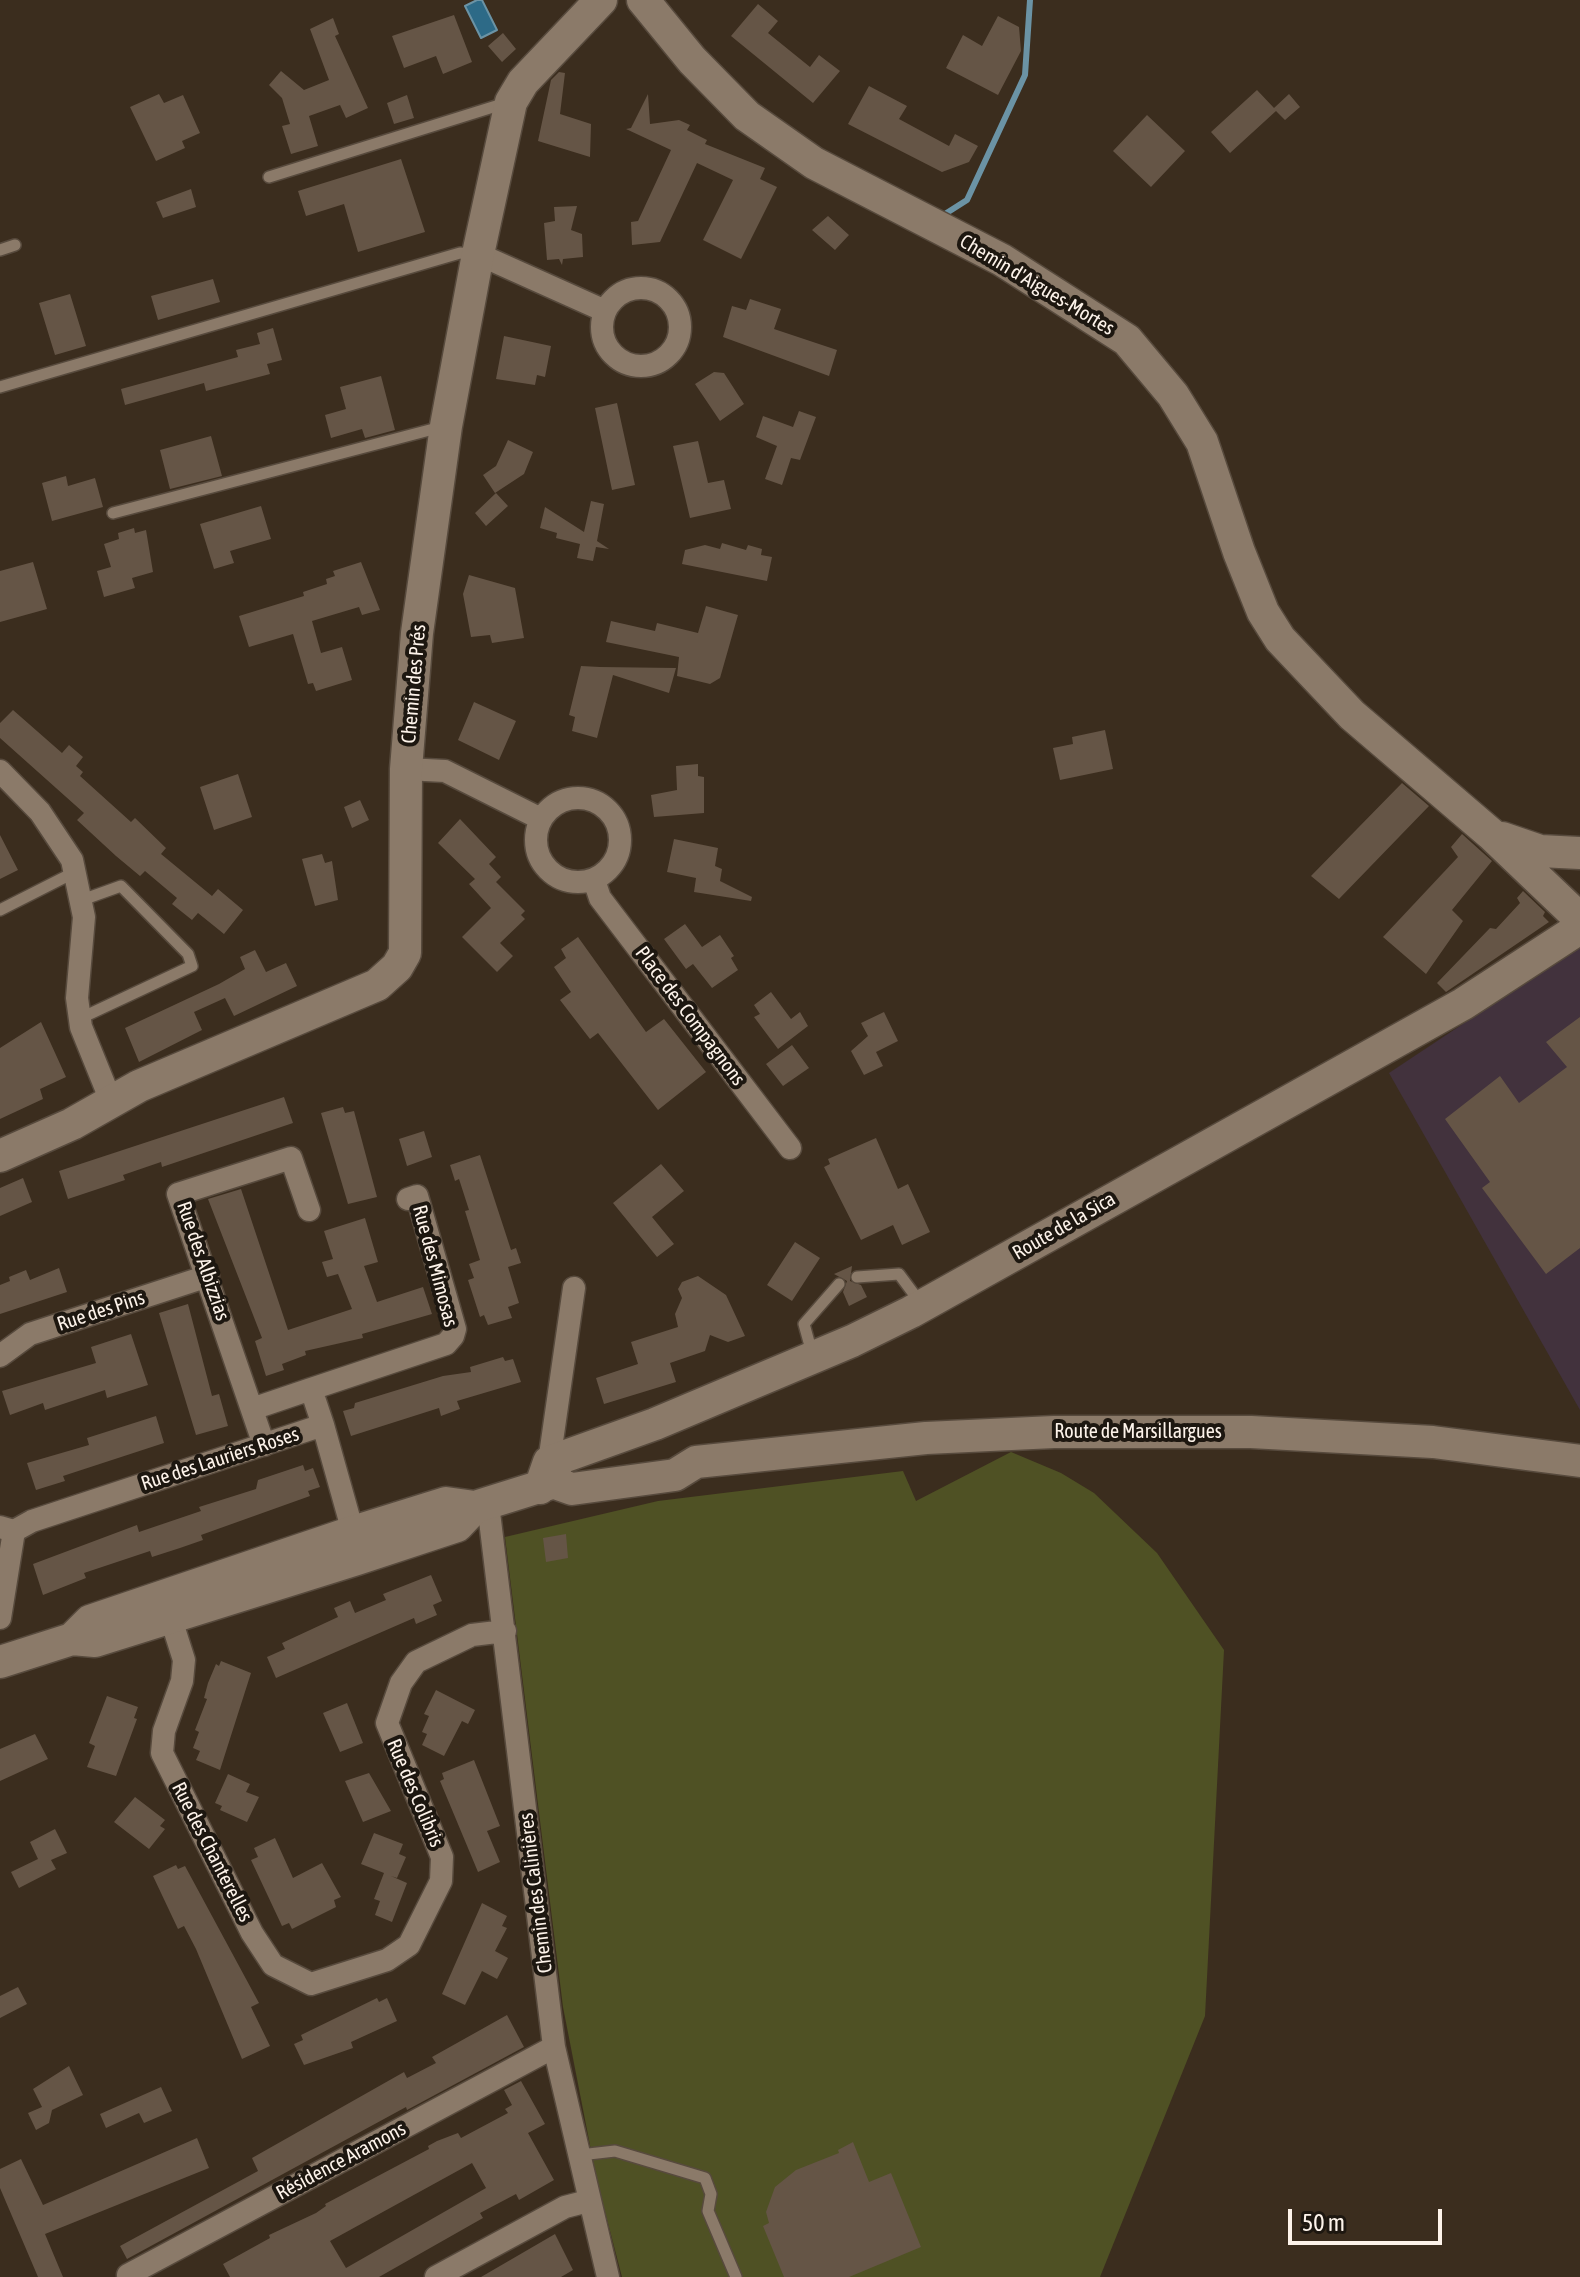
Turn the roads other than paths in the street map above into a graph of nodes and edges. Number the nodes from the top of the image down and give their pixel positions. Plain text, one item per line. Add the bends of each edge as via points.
1 (601, 0) edge
2 (643, 0) edge
3 (511, 102) junction
4 (269, 177) dead end
5 (15, 245) dead end
6 (0, 250) edge
7 (478, 254) junction
8 (605, 311) dead end
9 (0, 387) edge
10 (446, 426) junction
11 (113, 513) dead end
12 (406, 769) junction
13 (0, 771) edge
14 (541, 819) junction
15 (1491, 834) junction
16 (1580, 853) edge
17 (75, 872) junction
18 (594, 880) junction
19 (82, 900) junction
20 (0, 910) edge
21 (1580, 919) edge
22 (1580, 928) edge
23 (81, 1018) junction
24 (111, 1101) junction
25 (790, 1148) dead end
26 (0, 1156) edge
27 (408, 1199) dead end
28 (309, 1210) dead end
29 (208, 1276) junction
30 (857, 1277) dead end
31 (839, 1284) dead end
32 (574, 1288) dead end
33 (922, 1305) junction
34 (0, 1356) edge
35 (813, 1357) junction
36 (311, 1389) junction
37 (252, 1409) junction
38 (323, 1425) junction
39 (264, 1445) junction
40 (1580, 1461) edge
41 (548, 1478) junction
42 (482, 1506) junction
43 (7, 1529) edge
44 (355, 1546) junction
45 (167, 1606) junction
46 (0, 1618) edge
47 (505, 1631) junction
48 (0, 1662) edge
49 (387, 1960) joint
50 (554, 2047) junction
51 (580, 2155) junction
52 (588, 2201) junction
53 (128, 2275) dead end
54 (436, 2277) edge
55 (608, 2277) edge
56 (736, 2277) edge

1 - 3 street, Chemin des Prés via 523,82
2 - 15 street, Chemin d'Aigues-Mortes via 747,116 803,155 1002,260 1127,340 1173,395 1202,442 1239,552 1280,639 1352,715
3 - 4 lane
3 - 7 street, Chemin des Prés
5 - 6 lane
7 - 8 street
7 - 9 lane via 460,253
7 - 10 street, Chemin des Prés
10 - 11 lane
10 - 12 street, Chemin des Prés via 417,633
12 - 14 street via 445,771
12 - 24 street, Chemin des Prés via 405,953 397,967 377,985
13 - 17 street via 40,812
14 - 18 street via 536,848 551,874 564,881
14 - 18 street via 559,802 574,798 589,799 613,816 620,830 616,860
15 - 16 street, Chemin d'Aigues-Mortes via 1540,851
15 - 21 street, Chemin d'Aigues-Mortes
17 - 19 street
17 - 20 lane
18 - 25 street, Place des Compagnons via 600,898
19 - 23 street via 77,998
19 - 23 lane via 121,886 188,954 192,966
22 - 33 street, Route de la Sica via 1463,1004
23 - 24 street
24 - 26 street, Chemin des Prés
27 - 36 street, Rue des Mimosas via 417,1196 453,1336 446,1344
28 - 29 street, Rue des Albizzias via 291,1158 178,1194
29 - 34 street, Rue des Pins via 30,1334
29 - 37 street, Rue des Albizzias
30 - 33 lane via 899,1274
31 - 35 lane via 804,1324
32 - 41 street
33 - 35 street, Route de la Sica
35 - 41 street, Route de la Sica via 600,1446
36 - 37 street, Rue des Mimosas
36 - 38 street
37 - 39 street, Rue des Albizzias
38 - 39 street, Rue des Lauriers Roses
38 - 44 street, Rue des Lauriers Roses
39 - 43 street, Rue des Lauriers Roses
40 - 41 street, Route de Marsillargues via 1433,1442 1251,1432 1054,1432 926,1438 696,1462 676,1454 571,1469
41 - 42 street, Route de Marsillargues
42 - 44 street, Route de Marsillargues via 457,1526
42 - 47 street, Chemin des Calinières
43 - 46 street
44 - 45 street, Route de Marsillargues
45 - 48 street, Route de Marsillargues via 95,1641 72,1639
45 - 49 street, Rue des Chanterelles via 184,1660 162,1753 252,1933 273,1965 311,1984
47 - 49 street, Rue des Colibris via 472,1635 416,1662 401,1683 387,1723 442,1857 441,1881 409,1945
47 - 50 street, Chemin des Calinières
50 - 51 street, Chemin des Calinières
50 - 53 street, Résidence Aramons
51 - 52 street, Chemin des Calinières
51 - 56 lane via 615,2151 705,2178 711,2194 708,2211
52 - 54 street via 565,2207
52 - 55 street, Chemin des Calinières

